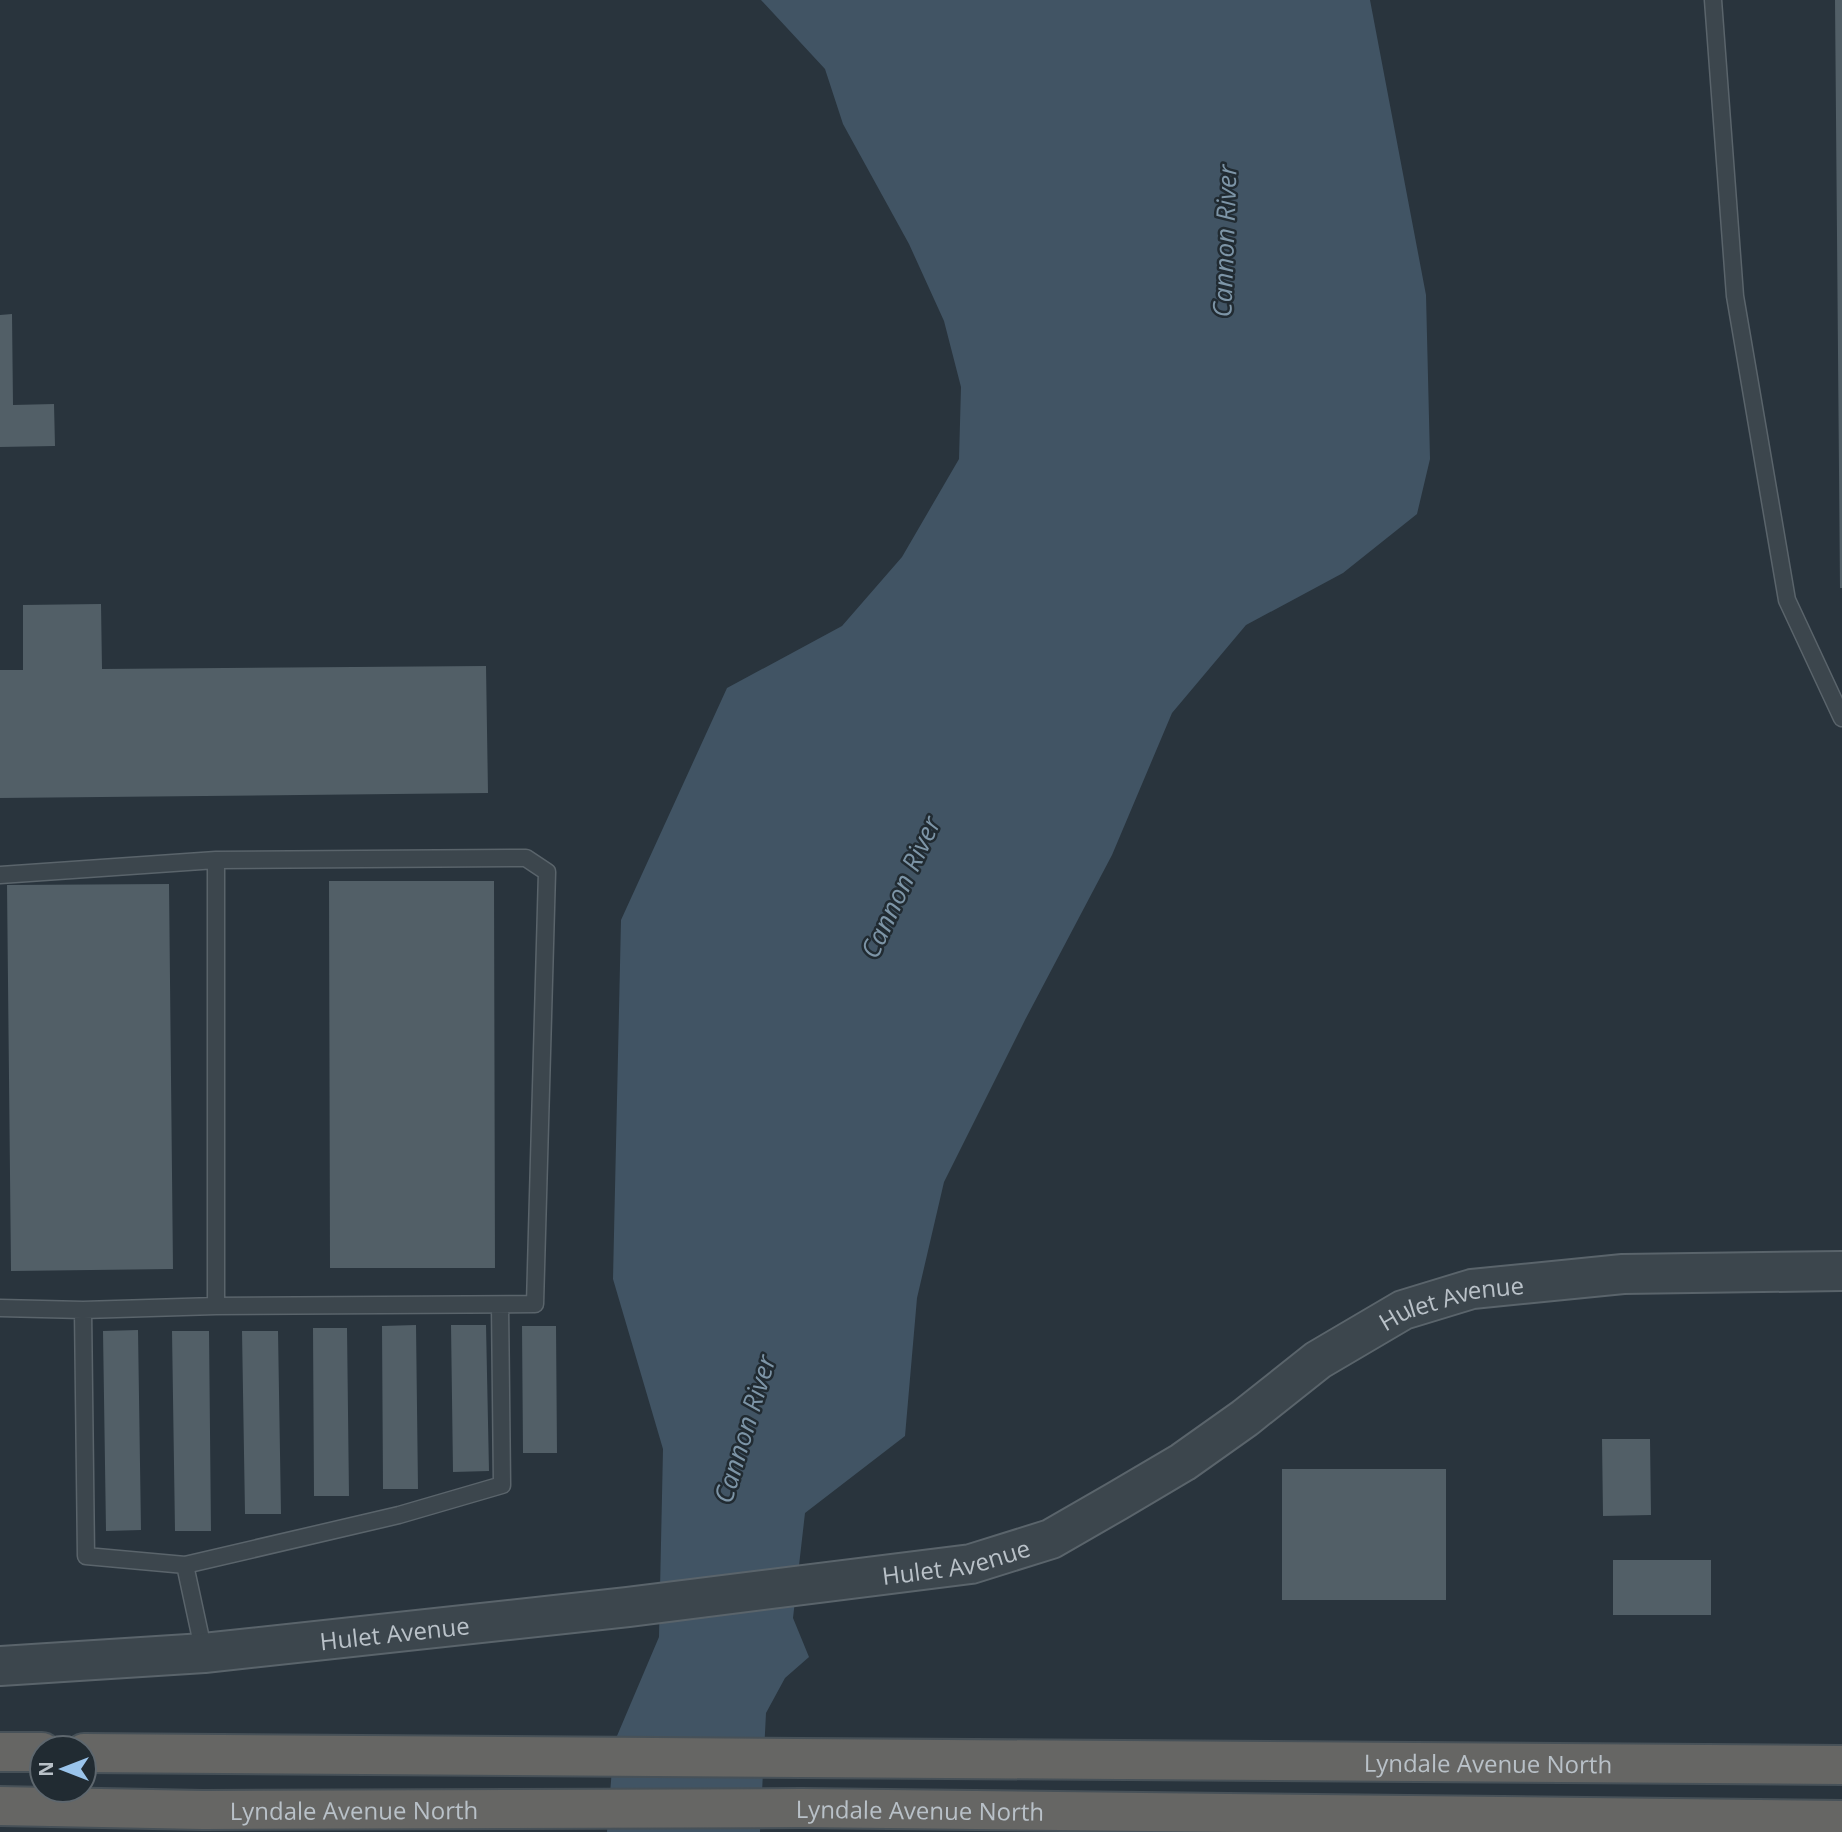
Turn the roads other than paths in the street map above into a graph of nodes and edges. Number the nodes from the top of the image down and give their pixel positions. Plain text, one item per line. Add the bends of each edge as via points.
1 (1713, 0) edge
2 (1842, 718) edge
3 (216, 860) junction
4 (0, 875) edge
5 (1842, 1271) edge
6 (500, 1305) junction
7 (213, 1306) junction
8 (0, 1308) edge
9 (83, 1310) junction
10 (185, 1565) junction
11 (204, 1653) junction
12 (0, 1666) edge
13 (0, 1752) edge
14 (28, 1752) edge
15 (98, 1752) edge
16 (1842, 1765) edge
17 (0, 1805) edge
18 (1842, 1820) edge

1 - 2 lane via 1735,296 1787,600
3 - 4 lane
3 - 6 lane via 527,858 547,872 535,1304
3 - 7 lane
5 - 11 street, Hulet Avenue via 1623,1274 1472,1289 1403,1310 1318,1360 1183,1462 1051,1539 971,1564
6 - 7 lane
6 - 10 lane via 502,1485 399,1515
7 - 9 lane
8 - 9 lane
9 - 10 lane via 86,1556
10 - 11 lane
11 - 12 street, Hulet Avenue
13 - 14 highway
15 - 16 highway, Lyndale Avenue North
17 - 18 highway, Lyndale Avenue North via 203,1810 802,1808

